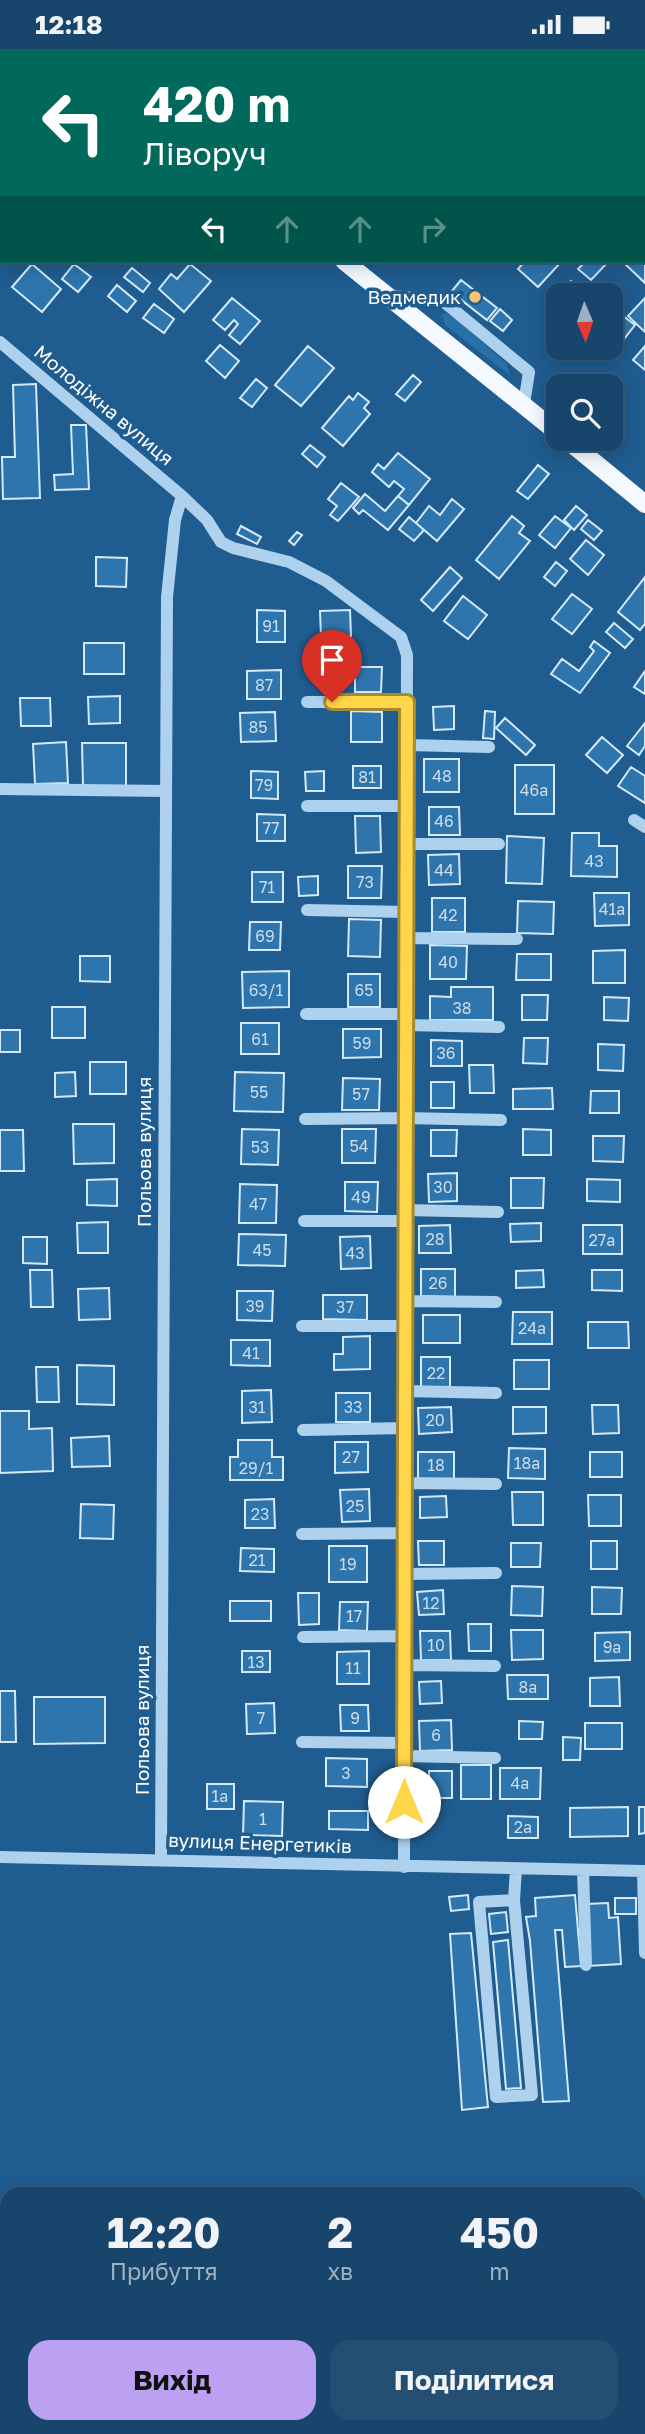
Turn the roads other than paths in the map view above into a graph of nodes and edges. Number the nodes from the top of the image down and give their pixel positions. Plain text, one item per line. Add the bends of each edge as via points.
1 (346, 263) edge
2 (384, 295) junction
3 (0, 342) edge
4 (524, 404) junction
5 (546, 423) edge
6 (581, 451) edge
7 (182, 496) junction
8 (645, 504) edge
9 (307, 702) dead end
10 (407, 702) junction
11 (407, 745) junction
12 (489, 747) dead end
13 (0, 789) edge
14 (166, 791) junction
15 (307, 806) dead end
16 (407, 806) junction
17 (406, 844) junction
18 (499, 844) dead end
19 (307, 910) dead end
20 (406, 912) junction
21 (406, 938) junction
22 (517, 939) dead end
23 (306, 1014) dead end
24 (405, 1020) junction
25 (499, 1027) dead end
26 (405, 1118) junction
27 (305, 1119) dead end
28 (501, 1120) dead end
29 (498, 1212) dead end
30 (405, 1216) junction
31 (304, 1221) dead end
32 (405, 1301) junction
33 (496, 1302) dead end
34 (302, 1326) dead end
35 (405, 1327) junction
36 (405, 1391) junction
37 (496, 1393) dead end
38 (405, 1428) junction
39 (303, 1430) dead end
40 (405, 1483) junction
41 (496, 1484) dead end
42 (405, 1533) junction
43 (302, 1534) dead end
44 (496, 1573) dead end
45 (405, 1574) junction
46 (405, 1636) junction
47 (303, 1637) dead end
48 (405, 1665) junction
49 (495, 1666) dead end
50 (302, 1742) dead end
51 (405, 1749) junction
52 (495, 1758) dead end
53 (0, 1857) edge
54 (161, 1859) junction
55 (404, 1867) junction
56 (516, 1869) junction
57 (583, 1870) junction
58 (644, 1871) edge
59 (514, 1899) junction
60 (645, 1953) edge
61 (586, 1965) dead end

1 - 2 main road
2 - 4 main road
2 - 4 street via 443,301 529,372
3 - 7 street, Молодіжна вулиця
4 - 5 main road
6 - 8 main road
7 - 10 street, Молодіжна вулиця via 207,520 221,542 289,562 326,581 401,637 407,655
7 - 14 street, Польова вулиця via 167,597
9 - 10 street
10 - 11 street
11 - 12 street
11 - 16 street
13 - 14 street
14 - 54 street, Польова вулиця
15 - 16 street
16 - 17 street
17 - 18 street
17 - 20 street
19 - 20 street
20 - 21 street
21 - 22 street
21 - 24 street
23 - 24 street
24 - 25 street
24 - 26 street
26 - 27 street
26 - 28 street
26 - 30 street
29 - 30 street
30 - 31 street
30 - 32 street
32 - 33 street
32 - 35 street
34 - 35 street
35 - 36 street
36 - 37 street
36 - 38 street
38 - 39 street
38 - 40 street
40 - 41 street
40 - 42 street
42 - 43 street
42 - 45 street
44 - 45 street
45 - 46 street
46 - 47 street
46 - 48 street
48 - 49 street
48 - 51 street
50 - 51 street
51 - 52 street
51 - 55 street
53 - 54 street, вулиця Енергетиків
54 - 55 street, вулиця Енергетиків
55 - 56 street, вулиця Енергетиків
56 - 57 street, вулиця Енергетиків
56 - 59 street
57 - 58 street, вулиця Енергетиків
57 - 61 street
58 - 60 street
59 - 59 street via 532,2095 496,2097 479,1902

